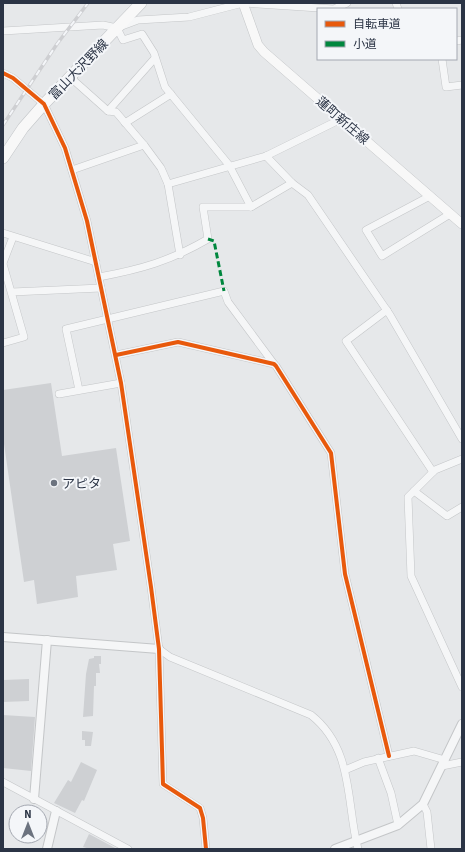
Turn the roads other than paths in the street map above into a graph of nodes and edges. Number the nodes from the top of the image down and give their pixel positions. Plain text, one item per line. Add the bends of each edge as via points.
1 (142, 3) edge
2 (243, 3) edge
3 (346, 3) edge
4 (319, 8) edge
5 (336, 8) edge
6 (116, 28) junction
7 (3, 31) edge
8 (156, 58) junction
9 (442, 60) edge
10 (3, 73) edge
11 (71, 78) junction
12 (462, 85) edge
13 (171, 94) junction
14 (44, 104) junction
15 (108, 111) junction
16 (341, 119) junction
17 (125, 123) junction
18 (144, 145) junction
19 (266, 156) junction
20 (3, 158) edge
21 (229, 165) junction
22 (72, 170) junction
23 (292, 183) junction
24 (168, 184) junction
25 (430, 196) junction
26 (251, 207) junction
27 (450, 214) junction
28 (462, 224) edge
29 (3, 233) edge
30 (13, 237) junction
31 (180, 255) junction
32 (96, 262) junction
33 (3, 264) edge
34 (99, 277) junction
35 (101, 288) junction
36 (12, 292) junction
37 (387, 310) junction
38 (108, 320) junction
39 (3, 343) edge
40 (116, 355) junction
41 (274, 364) junction
42 (121, 383) junction
43 (79, 390) junction
44 (59, 394) dead end
45 (462, 439) edge
46 (462, 459) edge
47 (433, 472) junction
48 (414, 491) junction
49 (462, 507) edge
50 (3, 637) edge
51 (47, 640) junction
52 (159, 649) junction
53 (462, 687) edge
54 (462, 724) edge
55 (389, 756) junction
56 (378, 758) junction
57 (462, 762) edge
58 (443, 763) junction
59 (345, 770) junction
60 (3, 782) edge
61 (34, 799) junction
62 (424, 804) junction
63 (56, 811) junction
64 (398, 826) junction
65 (357, 845) edge
66 (47, 849) edge
67 (128, 849) edge
68 (206, 849) edge
69 (335, 849) edge
70 (431, 849) edge

1 - 6 main road, 富山大沢野線
2 - 4 street
2 - 6 street via 189,17 129,22
2 - 16 main road, 蓮町新庄線 via 258,45
3 - 5 street
6 - 7 street via 103,25
6 - 8 street via 123,40 142,34
6 - 11 main road, 富山大沢野線
8 - 13 street via 165,87
8 - 15 street
9 - 12 street via 446,87
10 - 14 street via 13,78
11 - 14 main road, 富山大沢野線
11 - 15 street
13 - 17 street
13 - 21 street
14 - 20 main road, 富山大沢野線 via 23,128
14 - 22 street via 65,148
15 - 17 street via 116,112
16 - 19 street
16 - 25 main road, 蓮町新庄線
17 - 18 street
18 - 22 street
18 - 24 street via 161,168
19 - 21 street
19 - 23 street
21 - 24 street
21 - 26 street
22 - 32 street
23 - 26 street
23 - 37 street via 308,195
24 - 31 street
25 - 27 main road, 蓮町新庄線
25 - 27 street via 366,230 382,256
26 - 31 street via 203,207 208,239
27 - 28 main road, 蓮町新庄線
29 - 30 street
30 - 32 street
30 - 33 street
31 - 34 street via 138,270
32 - 34 street
33 - 36 street
34 - 35 street
35 - 36 street
35 - 38 street
36 - 39 street via 24,338
37 - 45 street
37 - 47 street via 346,341
38 - 40 street
38 - 41 street via 224,290 228,302
38 - 43 street via 66,329
40 - 41 street via 178,342
40 - 42 street
41 - 55 street via 331,453 345,574
42 - 43 street
42 - 52 street
43 - 44 street
46 - 47 street
47 - 48 street
48 - 49 street via 447,516
48 - 53 street via 408,497 411,576
50 - 51 street
51 - 52 street
51 - 61 street
52 - 59 street via 170,657 311,715 333,742
52 - 68 street via 163,784 200,808
54 - 58 street
55 - 56 street
55 - 58 street via 414,751
56 - 59 street
56 - 64 street via 391,793
57 - 58 street
58 - 62 street
59 - 65 street
60 - 61 street
61 - 63 street
62 - 64 street
62 - 70 street
63 - 66 street
63 - 67 street
64 - 65 street
65 - 69 street

